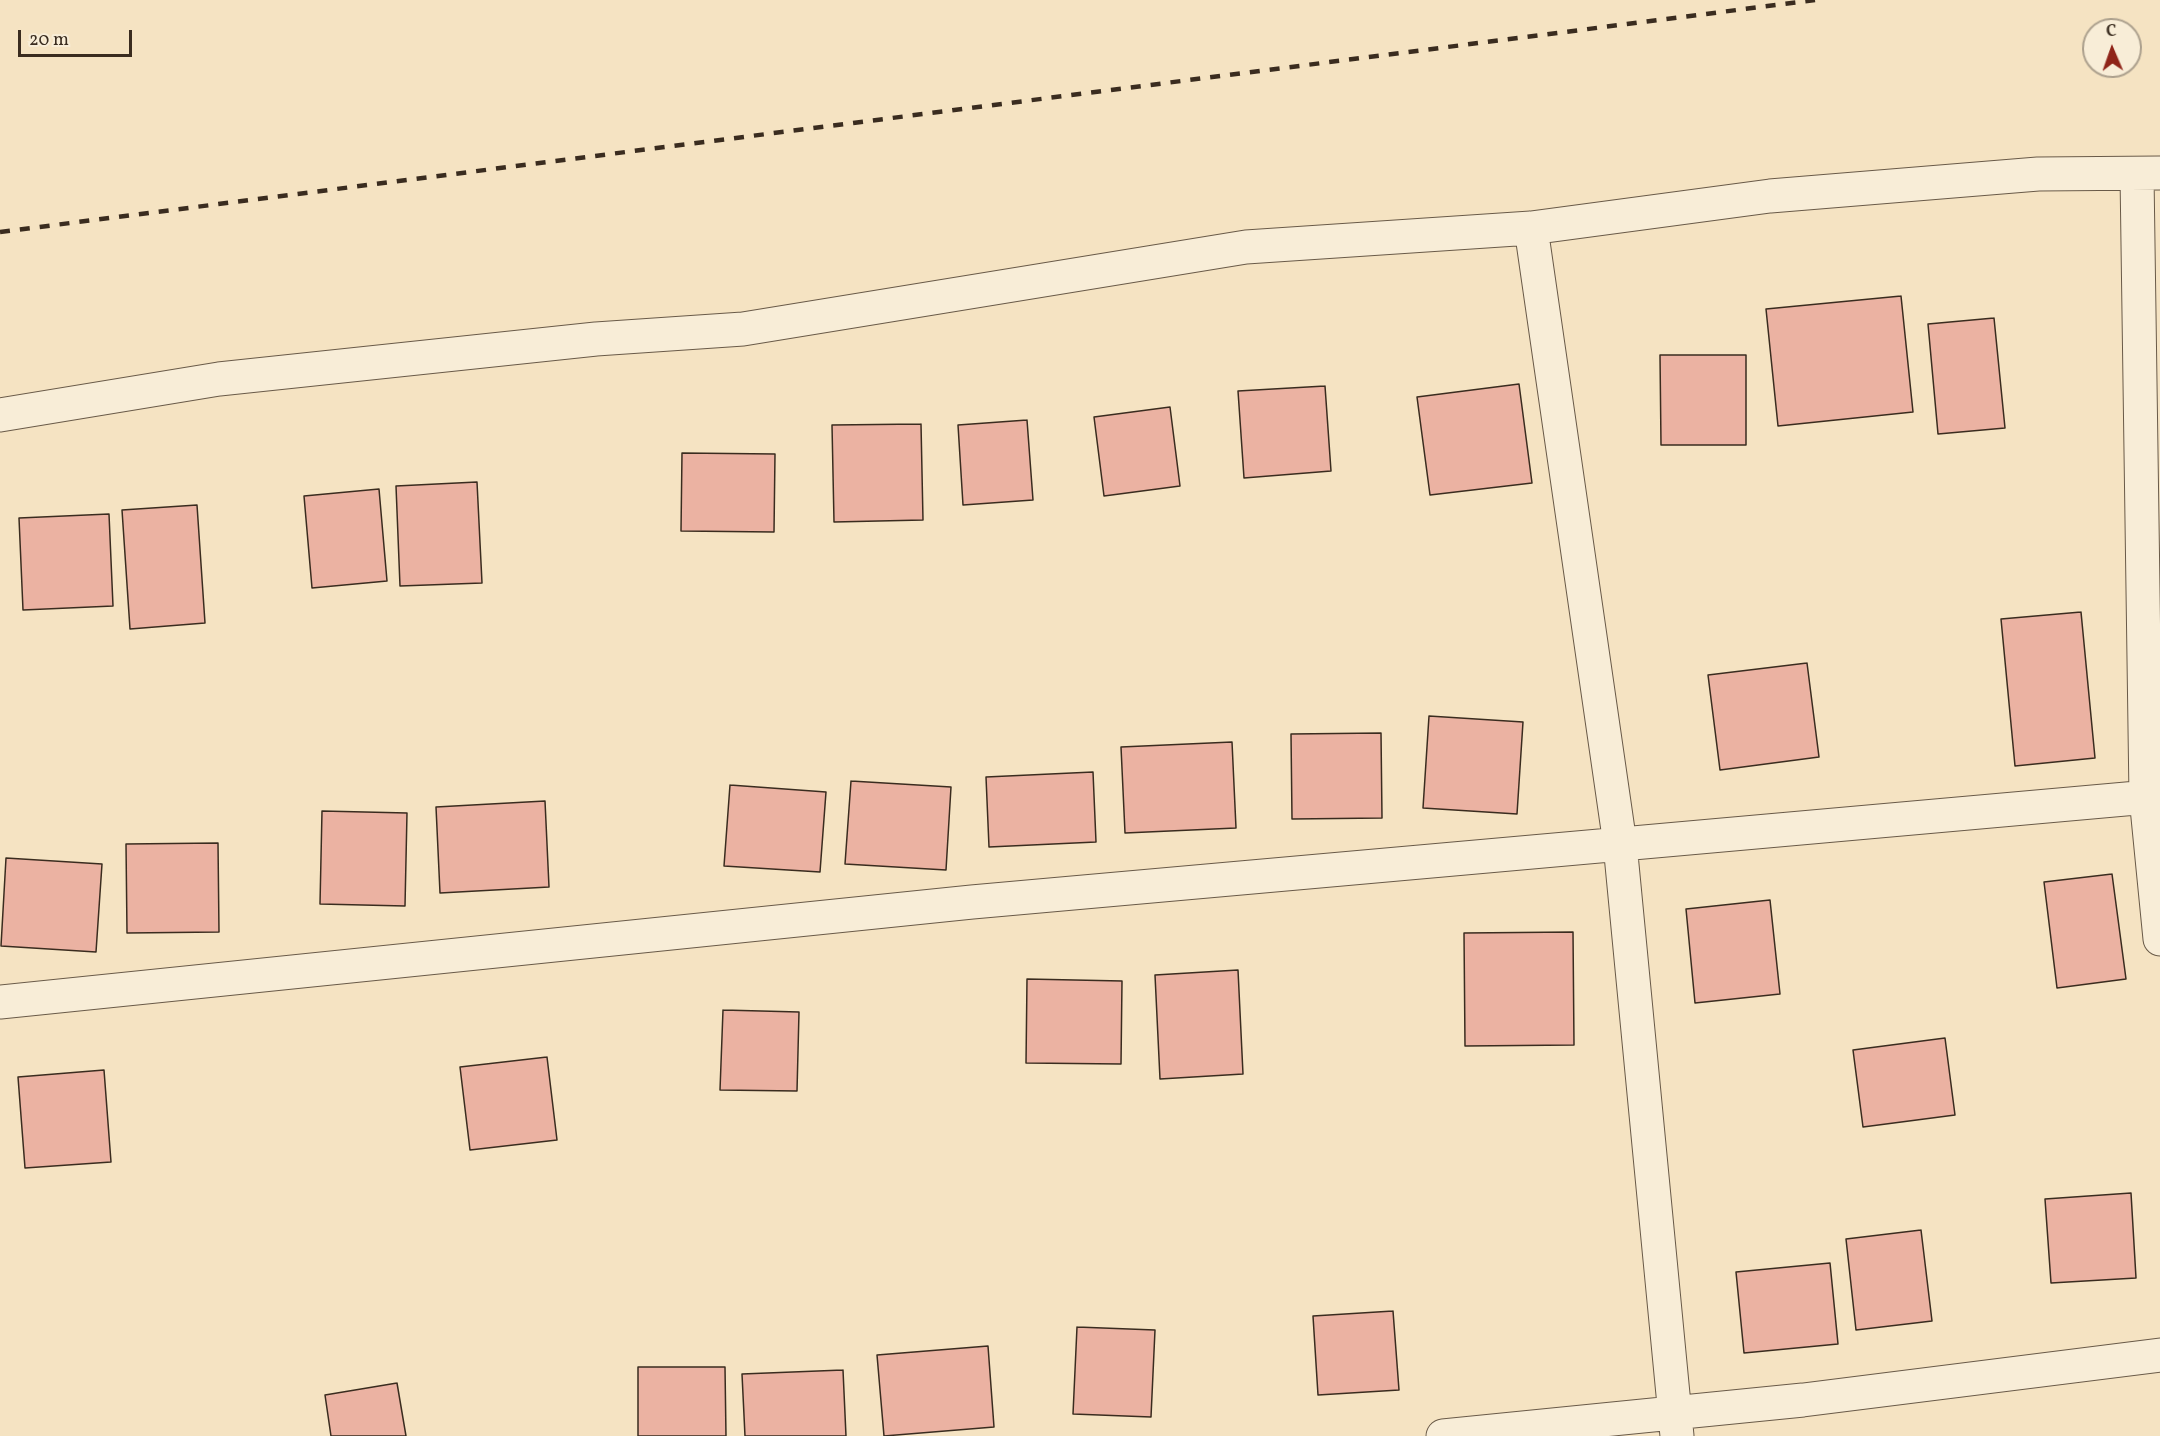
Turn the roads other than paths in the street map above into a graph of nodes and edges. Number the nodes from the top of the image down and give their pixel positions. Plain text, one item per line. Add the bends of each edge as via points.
1 (2148, 174) edge
2 (1531, 228) junction
3 (0, 415) edge
4 (2153, 797) edge
5 (1620, 844) junction
6 (2160, 939) edge
7 (0, 1002) edge
8 (2160, 1355) edge
9 (1676, 1425) edge
10 (1443, 1436) edge

1 - 2 street via 2038,174 1770,196
1 - 4 street
2 - 3 street via 1246,247 743,328 596,339 219,379
2 - 5 street
4 - 5 street
4 - 6 street
5 - 7 street via 972,902
5 - 9 street
8 - 9 street via 1803,1400
9 - 10 street

